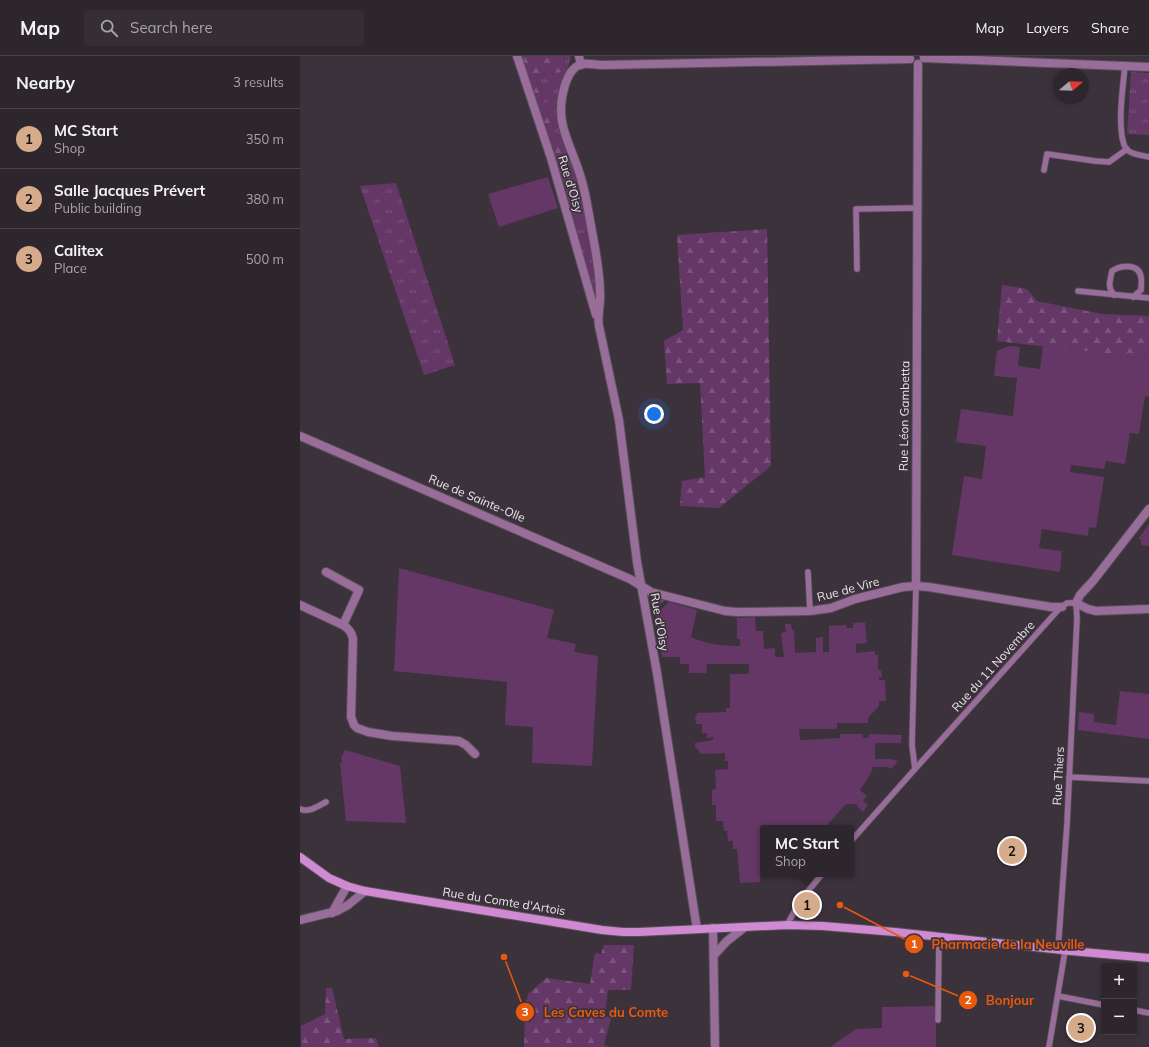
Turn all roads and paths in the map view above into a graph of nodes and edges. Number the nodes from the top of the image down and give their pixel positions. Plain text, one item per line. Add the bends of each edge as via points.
1 (517, 56) edge
2 (579, 56) edge
3 (910, 57) edge
4 (924, 57) edge
5 (683, 60) edge
6 (918, 64) junction
7 (581, 65) junction
8 (1125, 66) junction
9 (1149, 67) edge
10 (1126, 149) junction
11 (1149, 157) edge
12 (1044, 170) dead end
13 (918, 208) junction
14 (857, 269) dead end
15 (1078, 291) dead end
16 (1114, 295) junction
17 (1133, 297) junction
18 (1149, 298) edge
19 (598, 319) junction
20 (300, 436) edge
21 (1149, 509) edge
22 (326, 572) dead end
23 (808, 572) dead end
24 (916, 586) junction
25 (642, 587) junction
26 (1076, 603) junction
27 (300, 605) edge
28 (1062, 607) junction
29 (1149, 609) edge
30 (810, 611) junction
31 (343, 625) junction
32 (475, 754) dead end
33 (915, 768) junction
34 (1069, 777) junction
35 (1149, 781) edge
36 (326, 802) dead end
37 (300, 809) edge
38 (854, 838) edge
39 (300, 857) edge
40 (820, 877) edge
41 (347, 886) junction
42 (365, 891) junction
43 (332, 913) junction
44 (300, 920) edge
45 (787, 925) junction
46 (745, 927) junction
47 (713, 928) junction
48 (697, 929) junction
49 (939, 936) junction
50 (1062, 950) junction
51 (714, 955) junction
52 (1149, 958) edge
53 (1058, 996) junction
54 (1101, 1004) edge
55 (1137, 1011) edge
56 (1149, 1013) edge
57 (938, 1020) dead end
58 (715, 1047) edge
59 (1049, 1047) edge

1 - 19 street, Rue d'Oisy via 551,158
2 - 7 street
3 - 5 street
3 - 6 street
4 - 6 street
4 - 8 street
5 - 7 street
6 - 13 street, Rue Léon Gambetta
7 - 19 street, Rue d'Oisy via 572,70 566,83 561,118 587,202 600,284
8 - 9 street
8 - 10 lane via 1120,131
10 - 11 lane
10 - 12 lane via 1109,162 1047,154
13 - 14 lane via 856,209
13 - 24 street, Rue Léon Gambetta
15 - 16 lane
16 - 17 lane
16 - 17 lane via 1109,284 1112,271 1117,267 1130,267 1138,270 1141,275 1141,290
17 - 18 lane
19 - 25 street, Rue d'Oisy via 619,420
20 - 25 street, Rue de Sainte-Olle via 540,539 630,579
21 - 26 street
22 - 31 street via 359,590
23 - 30 lane
24 - 28 street, Rue de Vire
24 - 30 street, Rue de Vire via 903,587 851,600 831,608
24 - 33 lane, Rue Léon Gambetta via 912,745
25 - 30 street, Rue de Vire via 650,592 731,612
25 - 48 street, Rue d'Oisy
26 - 28 lane via 1067,603
26 - 29 street via 1093,611
26 - 34 lane, Rue Thiers
27 - 31 street
28 - 33 lane, Rue du 11 Novembre
31 - 32 street via 354,639 351,717 357,728 386,736 459,741
33 - 38 lane, Rue du 11 Novembre
34 - 35 lane
34 - 50 lane, Rue Thiers
36 - 37 lane via 313,810
39 - 41 main road, Rue du Comte d'Artois via 329,878
40 - 45 lane via 800,901
41 - 42 main road, Rue du Comte d'Artois
41 - 43 street
42 - 43 street via 348,905
42 - 48 main road, Rue du Comte d'Artois via 602,930 623,932
43 - 44 street
45 - 46 main road, Rue du Comte d'Artois
45 - 49 main road, Rue du Comte d'Artois via 836,926
46 - 47 main road, Rue du Comte d'Artois
46 - 51 street
47 - 48 main road, Rue du Comte d'Artois
47 - 51 street
49 - 50 main road, Rue du Comte d'Artois
49 - 57 lane
50 - 52 main road, Rue du Comte d'Artois
50 - 53 lane, Rue Thiers
51 - 58 street
53 - 54 lane
53 - 59 lane, Rue Thiers
55 - 56 lane

